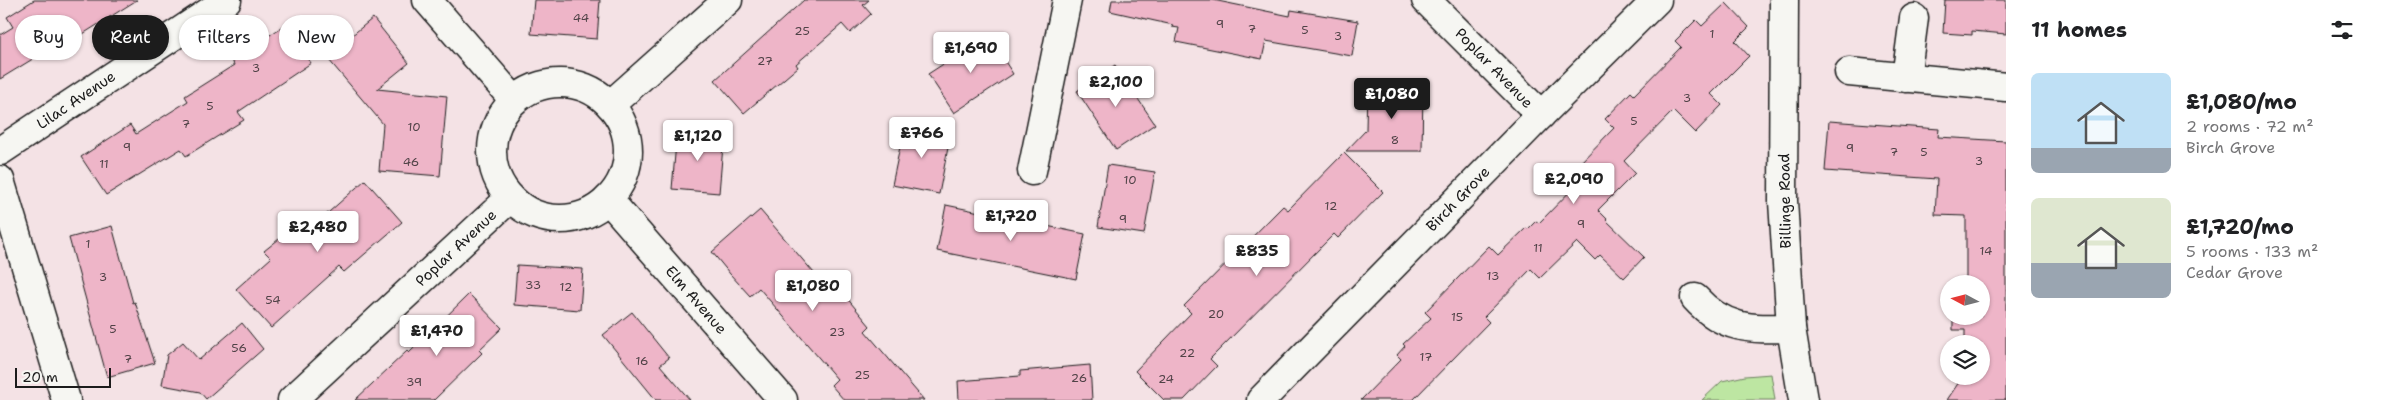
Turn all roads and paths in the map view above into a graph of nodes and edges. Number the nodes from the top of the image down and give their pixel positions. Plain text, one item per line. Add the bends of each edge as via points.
1 (227, 0) edge
2 (426, 0) edge
3 (728, 0) edge
4 (1067, 0) edge
5 (1426, 0) edge
6 (1658, 0) edge
7 (1784, 0) edge
8 (1914, 18) dead end
9 (1849, 72) dead end
10 (1906, 78) junction
11 (2006, 87) edge
12 (514, 100) junction
13 (610, 105) junction
14 (1540, 115) junction
15 (0, 151) edge
16 (1032, 170) dead end
17 (0, 180) edge
18 (510, 198) junction
19 (608, 200) junction
20 (1695, 298) dead end
21 (1791, 328) junction
22 (66, 400) edge
23 (292, 400) edge
24 (783, 400) edge
25 (1261, 400) edge
26 (1803, 400) edge

1 - 15 street, Lilac Avenue
2 - 12 street
3 - 13 street
4 - 16 street
5 - 14 street, Poplar Avenue
6 - 14 street, Birch Grove
7 - 21 street, Billinge Road via 1783,201
8 - 10 street
9 - 10 street
10 - 11 street
12 - 13 street via 532,89 552,83 573,84 593,91
12 - 18 street via 500,117 493,138 492,159 498,180
13 - 19 street via 622,122 627,142 627,163 620,183
14 - 25 street, Birch Grove
17 - 22 street
18 - 19 street via 528,211 548,219 570,219 590,212
18 - 23 street, Poplar Avenue
19 - 24 street, Elm Avenue
20 - 21 street via 1705,309 1734,325 1752,329
21 - 26 street, Billinge Road

